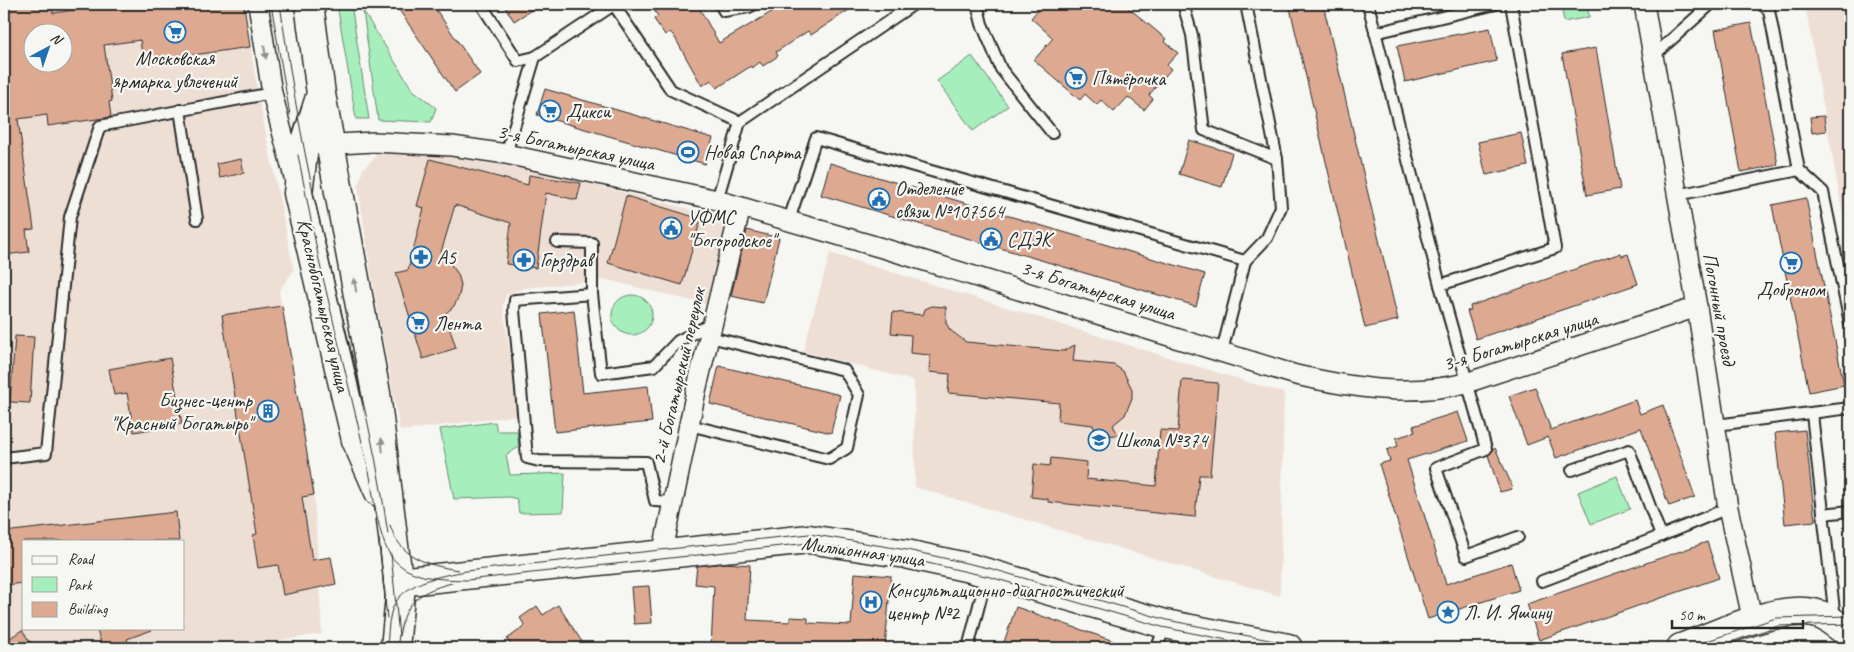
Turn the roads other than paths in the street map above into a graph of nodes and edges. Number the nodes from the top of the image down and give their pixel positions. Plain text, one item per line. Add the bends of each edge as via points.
1 (258, 4) edge
2 (309, 4) edge
3 (481, 4) edge
4 (615, 4) edge
5 (720, 4) edge
6 (755, 4) edge
7 (914, 4) edge
8 (977, 4) edge
9 (1183, 4) edge
10 (1246, 4) edge
11 (1368, 4) edge
12 (1496, 4) edge
13 (1511, 4) edge
14 (1644, 4) edge
15 (1711, 4) edge
16 (1761, 4) edge
17 (1376, 33) junction
18 (1652, 56) junction
19 (535, 57) junction
20 (272, 92) junction
21 (180, 110) junction
22 (740, 122) junction
23 (1052, 133) dead end
24 (317, 146) junction
25 (506, 154) junction
26 (1277, 159) junction
27 (1799, 170) junction
28 (298, 193) junction
29 (1677, 195) junction
30 (717, 200) junction
31 (741, 207) junction
32 (197, 219) dead end
33 (789, 220) junction
34 (558, 242) dead end
35 (1246, 261) junction
36 (1440, 285) junction
37 (592, 294) junction
38 (1697, 307) junction
39 (1850, 323) edge
40 (712, 330) junction
41 (1222, 351) junction
42 (1466, 383) junction
43 (1850, 408) edge
44 (1812, 414) junction
45 (689, 425) junction
46 (1716, 425) junction
47 (4, 458) edge
48 (1572, 470) dead end
49 (673, 502) junction
50 (1728, 508) junction
51 (389, 511) junction
52 (1850, 511) edge
53 (1823, 514) junction
54 (1661, 536) junction
55 (1518, 537) dead end
56 (662, 555) junction
57 (988, 572) junction
58 (1542, 581) dead end
59 (398, 582) junction
60 (1753, 622) junction
61 (1840, 622) edge
62 (1161, 636) edge
63 (395, 648) edge
64 (968, 648) edge
65 (1288, 648) edge
66 (1681, 648) edge

1 -> 20 street
2 - 24 street, Краснобогатырская улица via 321,94
3 - 19 lane via 518,61
4 - 19 lane
4 - 22 lane via 671,90
5 - 6 lane via 724,11
7 - 22 lane
8 - 23 lane via 1001,69
9 - 26 lane via 1192,35 1204,130
10 - 26 lane
11 - 17 lane
12 - 17 lane
13 - 36 lane via 1555,248
14 - 18 street, Погонный проезд
15 - 18 lane
16 - 27 lane via 1769,10
17 - 36 lane
18 - 29 street, Погонный проезд
19 - 25 lane
20 - 21 lane
20 - 28 street
21 - 32 lane
21 - 47 lane via 100,126 70,217 46,453
22 - 30 lane
24 - 25 street, 3-я Богатырская улица via 374,142 452,146
24 - 28 street, Краснобогатырская улица
51 -> 24 street, Краснобогатырская улица via 376,393
25 - 30 street, 3-я Богатырская улица
26 - 35 lane via 1281,207 1267,238
27 - 29 lane
27 - 39 lane via 1823,192
28 - 51 street, Краснобогатырская улица via 356,440
29 - 38 street, Погонный проезд
30 - 31 street, 3-я Богатырская улица
31 - 33 street, 3-я Богатырская улица
31 - 40 street, 2-й Богатырский переулок
33 - 35 lane via 816,138
33 - 41 street, 3-я Богатырская улица
34 - 37 lane via 592,243
35 - 41 lane
36 - 42 lane
37 - 40 lane via 601,373 654,366 678,340
37 - 49 lane via 515,300 527,458 538,461 646,462 655,500
38 - 42 street, 3-я Богатырская улица
38 - 46 street, Погонный проезд
40 - 45 street, 2-й Богатырский переулок
40 - 45 lane via 844,370 859,395 847,448 829,459
41 - 42 street, 3-я Богатырская улица via 1342,386 1402,392
42 - 55 lane via 1486,449 1436,468 1466,556
43 - 44 lane
44 - 46 lane
44 - 53 lane
45 - 49 street, 2-й Богатырский переулок
46 - 50 street, Погонный проезд
48 - 54 lane via 1630,450
49 - 56 street, 2-й Богатырский переулок
50 - 54 lane
50 - 60 street, Погонный проезд
51 - 59 street, Краснобогатырская улица
52 - 53 lane
53 - 61 lane
54 - 58 lane
56 - 57 street, Миллионная улица via 808,539 906,554
56 - 59 street, Миллионная улица
57 - 62 street, Миллионная улица
57 - 64 lane
59 - 63 street, Краснобогатырская улица via 400,612
60 - 61 street via 1785,612 1804,612
60 - 66 street
62 - 65 street, Миллионная улица

